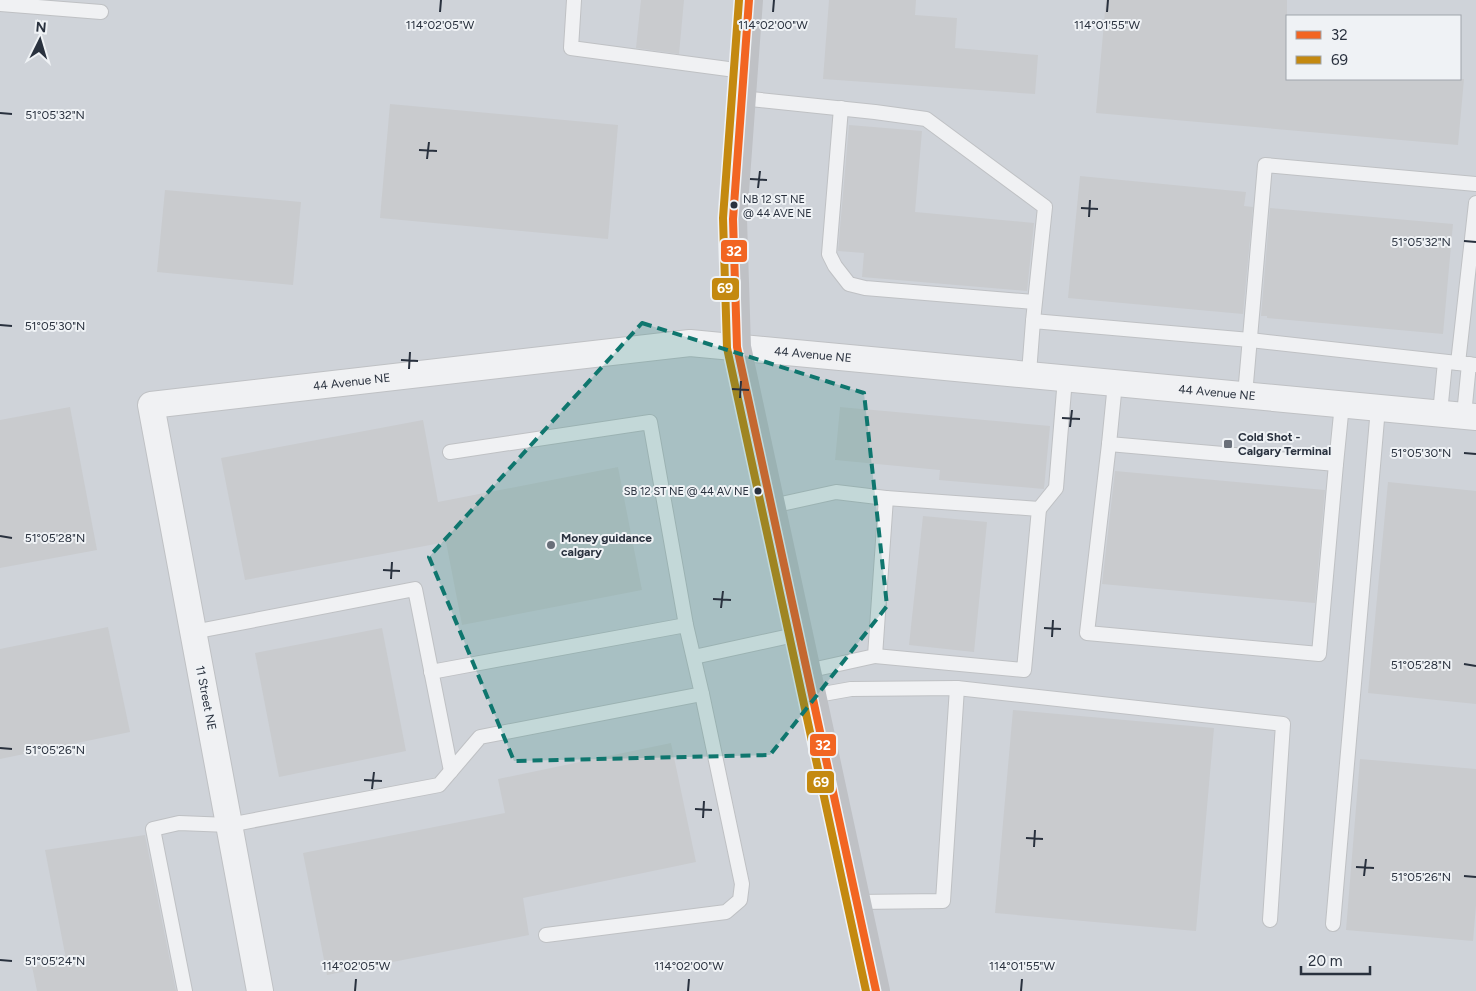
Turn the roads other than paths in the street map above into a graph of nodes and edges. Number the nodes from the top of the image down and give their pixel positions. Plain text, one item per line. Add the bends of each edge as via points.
1 (574, 0) edge
2 (749, 0) edge
3 (0, 4) edge
4 (101, 12) dead end
5 (742, 84) junction
6 (841, 108) junction
7 (1476, 184) edge
8 (1476, 203) edge
9 (1034, 302) junction
10 (1033, 320) junction
11 (1250, 340) junction
12 (737, 347) junction
13 (1462, 364) edge
14 (1029, 374) junction
15 (1065, 378) junction
16 (1115, 383) junction
17 (1245, 395) junction
18 (151, 404) joint
19 (1342, 404) junction
20 (1378, 408) junction
21 (1460, 415) edge
22 (1109, 444) junction
23 (450, 452) dead end
24 (1336, 464) junction
25 (886, 498) junction
26 (772, 506) junction
27 (1039, 509) junction
28 (686, 625) junction
29 (193, 632) junction
30 (799, 634) junction
31 (875, 656) junction
32 (694, 657) junction
33 (431, 672) junction
34 (810, 684) junction
35 (957, 688) junction
36 (702, 694) junction
37 (451, 771) junction
38 (229, 825) junction
39 (857, 902) junction
40 (1270, 920) dead end
41 (1333, 924) dead end
42 (546, 935) dead end
43 (185, 991) edge
44 (260, 991) edge
45 (876, 991) edge

1 - 5 lane via 571,48
2 - 5 street
3 - 4 lane
5 - 6 lane
5 - 12 street via 733,219
6 - 9 lane via 926,119 1045,207
6 - 9 lane via 829,254 849,284 864,288
7 - 11 lane via 1265,165
8 - 13 lane
9 - 10 lane
10 - 11 lane
10 - 14 lane
11 - 13 lane
11 - 17 lane
12 - 14 street, 44 Avenue NE
12 - 18 street, 44 Avenue NE via 690,343
12 - 26 street
13 - 21 lane
13 - 21 lane
14 - 15 street, 44 Avenue NE
15 - 16 street, 44 Avenue NE
15 - 27 lane via 1056,488
16 - 17 street, 44 Avenue NE
16 - 22 lane
17 - 19 street, 44 Avenue NE
18 - 29 street, 11 Street NE
19 - 20 street, 44 Avenue NE
19 - 24 lane
20 - 21 street, 44 Avenue NE
20 - 41 lane
22 - 24 lane
22 - 24 lane via 1087,633 1319,654
23 - 28 lane via 650,422
25 - 26 lane via 836,492
25 - 27 lane
25 - 31 lane
26 - 30 street
27 - 31 lane via 1024,670
28 - 32 lane
28 - 33 lane
29 - 33 lane via 415,589
29 - 38 street, 11 Street NE
30 - 32 lane
30 - 34 street
31 - 34 lane
32 - 36 lane
33 - 37 lane
34 - 35 lane via 851,689
34 - 39 street
35 - 39 lane via 943,901
35 - 40 lane via 1283,724
36 - 37 lane via 480,737
36 - 42 lane via 742,884 740,900 726,912
37 - 38 lane via 439,785
38 - 43 lane via 179,823 153,829
38 - 44 street, 11 Street NE
39 - 45 street

